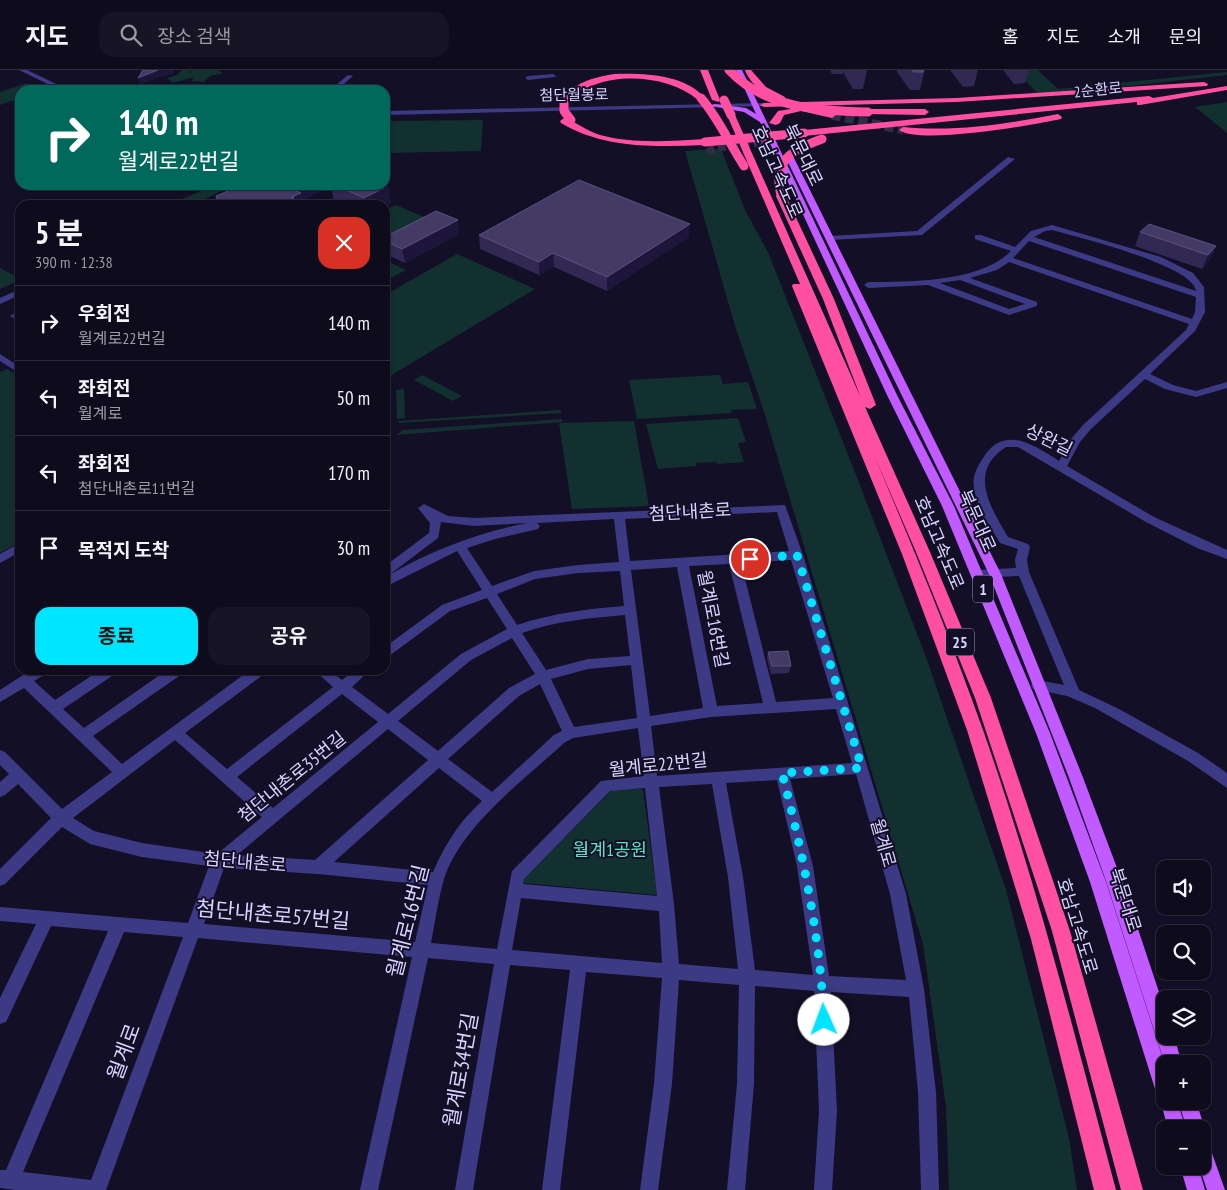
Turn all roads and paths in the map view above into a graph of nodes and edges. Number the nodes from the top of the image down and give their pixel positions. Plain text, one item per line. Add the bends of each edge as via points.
1 (22, 70) edge
2 (630, 70) edge
3 (704, 70) edge
4 (712, 70) edge
5 (729, 70) edge
6 (739, 70) edge
7 (748, 71) edge
8 (350, 76) dead end
9 (553, 76) dead end
10 (528, 78) dead end
11 (1227, 81) edge
12 (1204, 84) junction
13 (55, 85) edge
14 (339, 85) edge
15 (1227, 88) edge
16 (748, 90) junction
17 (1217, 90) junction
18 (561, 101) junction
19 (824, 103) junction
20 (760, 105) junction
21 (722, 107) junction
22 (1005, 108) junction
23 (808, 111) junction
24 (390, 114) edge
25 (832, 116) tunnel mouth
26 (972, 117) junction
27 (768, 123) junction
28 (903, 130) tunnel mouth
29 (802, 132) junction
30 (774, 143) junction
31 (757, 144) tunnel mouth
32 (1011, 159) dead end
33 (744, 166) junction
34 (978, 237) dead end
35 (830, 238) junction
36 (1028, 238) junction
37 (1016, 250) junction
38 (1007, 258) junction
39 (959, 277) junction
40 (868, 284) dead end
41 (931, 284) junction
42 (15, 294) edge
43 (1201, 296) junction
44 (0, 301) edge
45 (1195, 323) junction
46 (0, 357) edge
47 (15, 362) edge
48 (10, 364) junction
49 (15, 367) edge
50 (0, 369) edge
51 (1143, 374) junction
52 (1227, 385) edge
53 (1062, 466) junction
54 (781, 508) joint
55 (619, 516) junction
56 (598, 517) junction
57 (457, 522) junction
58 (435, 533) junction
59 (460, 545) junction
60 (15, 550) edge
61 (923, 552) junction
62 (797, 555) junction
63 (1227, 555) edge
64 (0, 559) edge
65 (734, 560) junction
66 (682, 563) junction
67 (625, 566) junction
68 (390, 568) edge
69 (1023, 572) junction
70 (977, 574) junction
71 (995, 574) junction
72 (390, 580) edge
73 (487, 591) junction
74 (631, 610) junction
75 (514, 630) junction
76 (390, 650) edge
77 (637, 660) junction
78 (33, 675) edge
79 (103, 675) edge
80 (170, 675) edge
81 (252, 675) edge
82 (326, 675) edge
83 (358, 675) edge
84 (543, 676) junction
85 (25, 680) junction
86 (1038, 685) junction
87 (342, 687) junction
88 (1074, 694) junction
89 (0, 697) edge
90 (841, 703) junction
91 (771, 707) junction
92 (54, 708) junction
93 (711, 712) junction
94 (388, 722) junction
95 (644, 722) junction
96 (175, 732) junction
97 (570, 733) junction
98 (83, 736) junction
99 (0, 756) edge
100 (438, 760) junction
101 (862, 768) junction
102 (121, 772) junction
103 (782, 773) junction
104 (18, 775) junction
105 (227, 777) junction
106 (718, 778) junction
107 (650, 782) junction
108 (1227, 782) edge
109 (0, 791) edge
110 (492, 800) junction
111 (273, 817) junction
112 (61, 818) junction
113 (219, 861) junction
114 (318, 867) junction
115 (0, 879) edge
116 (437, 879) junction
117 (515, 890) junction
118 (666, 904) junction
119 (0, 914) edge
120 (47, 918) junction
121 (119, 924) junction
122 (193, 930) junction
123 (422, 950) junction
124 (503, 957) junction
125 (579, 964) junction
126 (671, 971) junction
127 (747, 978) junction
128 (822, 984) junction
129 (916, 990) junction
130 (1156, 1009) edge
131 (0, 1016) edge
132 (1156, 1064) edge
133 (1192, 1175) edge
134 (1211, 1175) edge
135 (5, 1180) edge
136 (97, 1190) edge
137 (369, 1190) edge
138 (464, 1190) edge
139 (550, 1190) edge
140 (649, 1190) edge
141 (736, 1190) edge
142 (823, 1190) edge
143 (930, 1190) edge
144 (1105, 1190) edge
145 (1132, 1190) edge
146 (1196, 1190) edge
147 (1216, 1190) edge

1 - 13 street
2 - 18 highway via 581,83 567,91
3 - 21 highway, 호남고속도로 / 25
4 - 21 highway, 호남고속도로 / 25
5 - 22 highway, bridge via 742,84 768,97 820,108 868,112
6 - 16 main road, 북문대로 / 1
7 - 19 highway via 763,89 775,96 799,102
7 - 20 main road, 북문대로 / 1
8 - 14 street
9 - 10 street
11 - 12 highway, 2순환로
12 - 19 highway via 956,100
12 - 22 highway, 2순환로 via 1145,94
15 - 17 highway, 2순환로
16 - 20 main road, 북문대로 / 1
16 - 21 main road via 743,101
17 - 26 highway, 2순환로
17 - 28 highway via 992,130 951,134
18 - 29 highway, bridge via 558,114 572,126 625,141 685,143
18 - 33 highway, bridge via 583,85 605,79 626,76 672,82 690,89 716,115
19 - 20 highway
20 - 21 street, 첨단월봉로
20 - 23 highway
20 - 27 main road, 북문대로 / 1
21 - 24 street, 첨단월봉로
21 - 27 main road via 746,110
21 - 33 highway, 호남고속도로 / 25
21 - 61 highway, 호남고속도로 / 25
22 - 29 highway
23 - 25 highway
23 - 27 highway via 780,113 777,121
26 - 29 highway
26 - 61 highway, bridge via 856,131 822,139 798,149 785,159 777,173 781,196 844,334 910,502
27 - 30 main road, 북문대로 / 1
27 - 35 main road, 북문대로 / 1
30 - 31 street
30 - 70 main road, 북문대로 / 1 via 892,395 948,506
32 - 35 street via 919,234
33 - 144 highway, 호남고속도로 / 25 via 909,554 975,730 1040,940
34 - 37 street
35 - 71 main road, 북문대로 / 1
36 - 37 street
36 - 43 street
36 - 43 street via 1042,227 1059,228 1158,259 1190,274 1200,287
37 - 38 street
38 - 39 street via 995,267
38 - 45 street
39 - 41 street
39 - 41 street via 1034,304 1009,312
40 - 41 street
42 - 44 street
43 - 45 street
45 - 51 street
46 - 48 street
47 - 48 street
48 - 49 street
48 - 50 street
51 - 52 street via 1196,394
51 - 53 street via 1087,427
53 - 63 street, 상완길 via 1163,527 1204,548
53 - 69 street, 상완길 via 1012,442 997,447 979,476 981,495 1004,540 1024,547
54 - 55 street, 첨단내촌로
54 - 62 street, 월계로
55 - 56 street, 첨단내촌로
55 - 67 street
56 - 57 street
56 - 59 street via 503,531
57 - 58 street via 443,524
57 - 58 street via 424,508 436,523
57 - 59 street via 466,524 473,534
58 - 59 street via 434,539 441,546
58 - 68 street
59 - 72 street
59 - 73 street
60 - 64 street
61 - 145 highway, 호남고속도로 / 25 via 983,698 1060,931
62 - 65 street
62 - 90 street, 월계로
65 - 66 street
65 - 91 street, 월계로16번길
66 - 67 street
66 - 93 street, 월계로16번길
67 - 73 street via 534,575
67 - 74 street
69 - 71 street
69 - 88 street, 상완길
70 - 71 street
70 - 132 main road, 북문대로 / 1 via 1043,733 1098,882
71 - 86 main road, 북문대로 / 1
73 - 75 street
73 - 76 street via 446,608
74 - 75 street, 첨단내촌로35번길 via 575,614
74 - 77 street
75 - 84 street
75 - 94 street, 첨단내촌로35번길 via 466,657
77 - 84 street via 588,664
77 - 95 street
78 - 85 street
79 - 92 street
80 - 98 street
81 - 96 street
82 - 87 street
83 - 87 street
84 - 97 street
84 - 100 street via 514,692
85 - 89 street
85 - 92 street
86 - 88 street
86 - 130 main road, 북문대로 / 1 via 1114,881
87 - 94 street
87 - 105 street
88 - 108 street via 1187,754
90 - 91 street, 월계로16번길
90 - 101 street, 월계로
91 - 93 street, 월계로16번길
92 - 98 street
93 - 95 street, 월계로16번길
94 - 100 street
94 - 111 street, 첨단내촌로35번길
95 - 97 street, 월계로16번길
95 - 107 street
96 - 102 street
96 - 105 street
97 - 110 street, 월계로16번길 via 559,738
98 - 102 street
99 - 104 street, 첨단내촌로
100 - 110 street
100 - 114 street
101 - 103 street, 월계로22번길
101 - 129 street, 월계로 via 898,894
102 - 112 street
103 - 106 street, 월계로22번길
103 - 128 street via 805,866
104 - 109 street
104 - 112 street, 첨단내촌로
105 - 111 street
106 - 107 street, 월계로22번길
106 - 127 street via 736,872
107 - 117 street, 월계로22번길 via 606,785 517,876
107 - 118 street
110 - 116 street, 월계로16번길 via 470,821 450,850
111 - 113 street, 첨단내촌로35번길
112 - 113 street, 첨단내촌로 via 90,837 142,850
112 - 115 street
113 - 114 street, 첨단내촌로
113 - 122 street, 월계로
114 - 116 street, 첨단내촌로
116 - 123 street, 월계로16번길
117 - 118 street
117 - 124 street, 월계로22번길
118 - 126 street
119 - 120 street, 첨단내촌로57번길
120 - 121 street, 첨단내촌로57번길
120 - 131 street
121 - 122 street, 첨단내촌로57번길
121 - 135 street
122 - 123 street, 첨단내촌로57번길
122 - 136 street, 월계로
123 - 124 street
123 - 137 street, 월계로16번길
124 - 125 street
124 - 138 street, 월계로34번길
125 - 126 street
125 - 139 street
126 - 127 street
126 - 140 street via 663,1084
127 - 128 street
127 - 141 street via 746,1103
128 - 129 street
128 - 142 street via 828,1111
129 - 143 street, 월계로 via 927,1092
133 - 146 main road
134 - 147 main road
135 - 136 street

